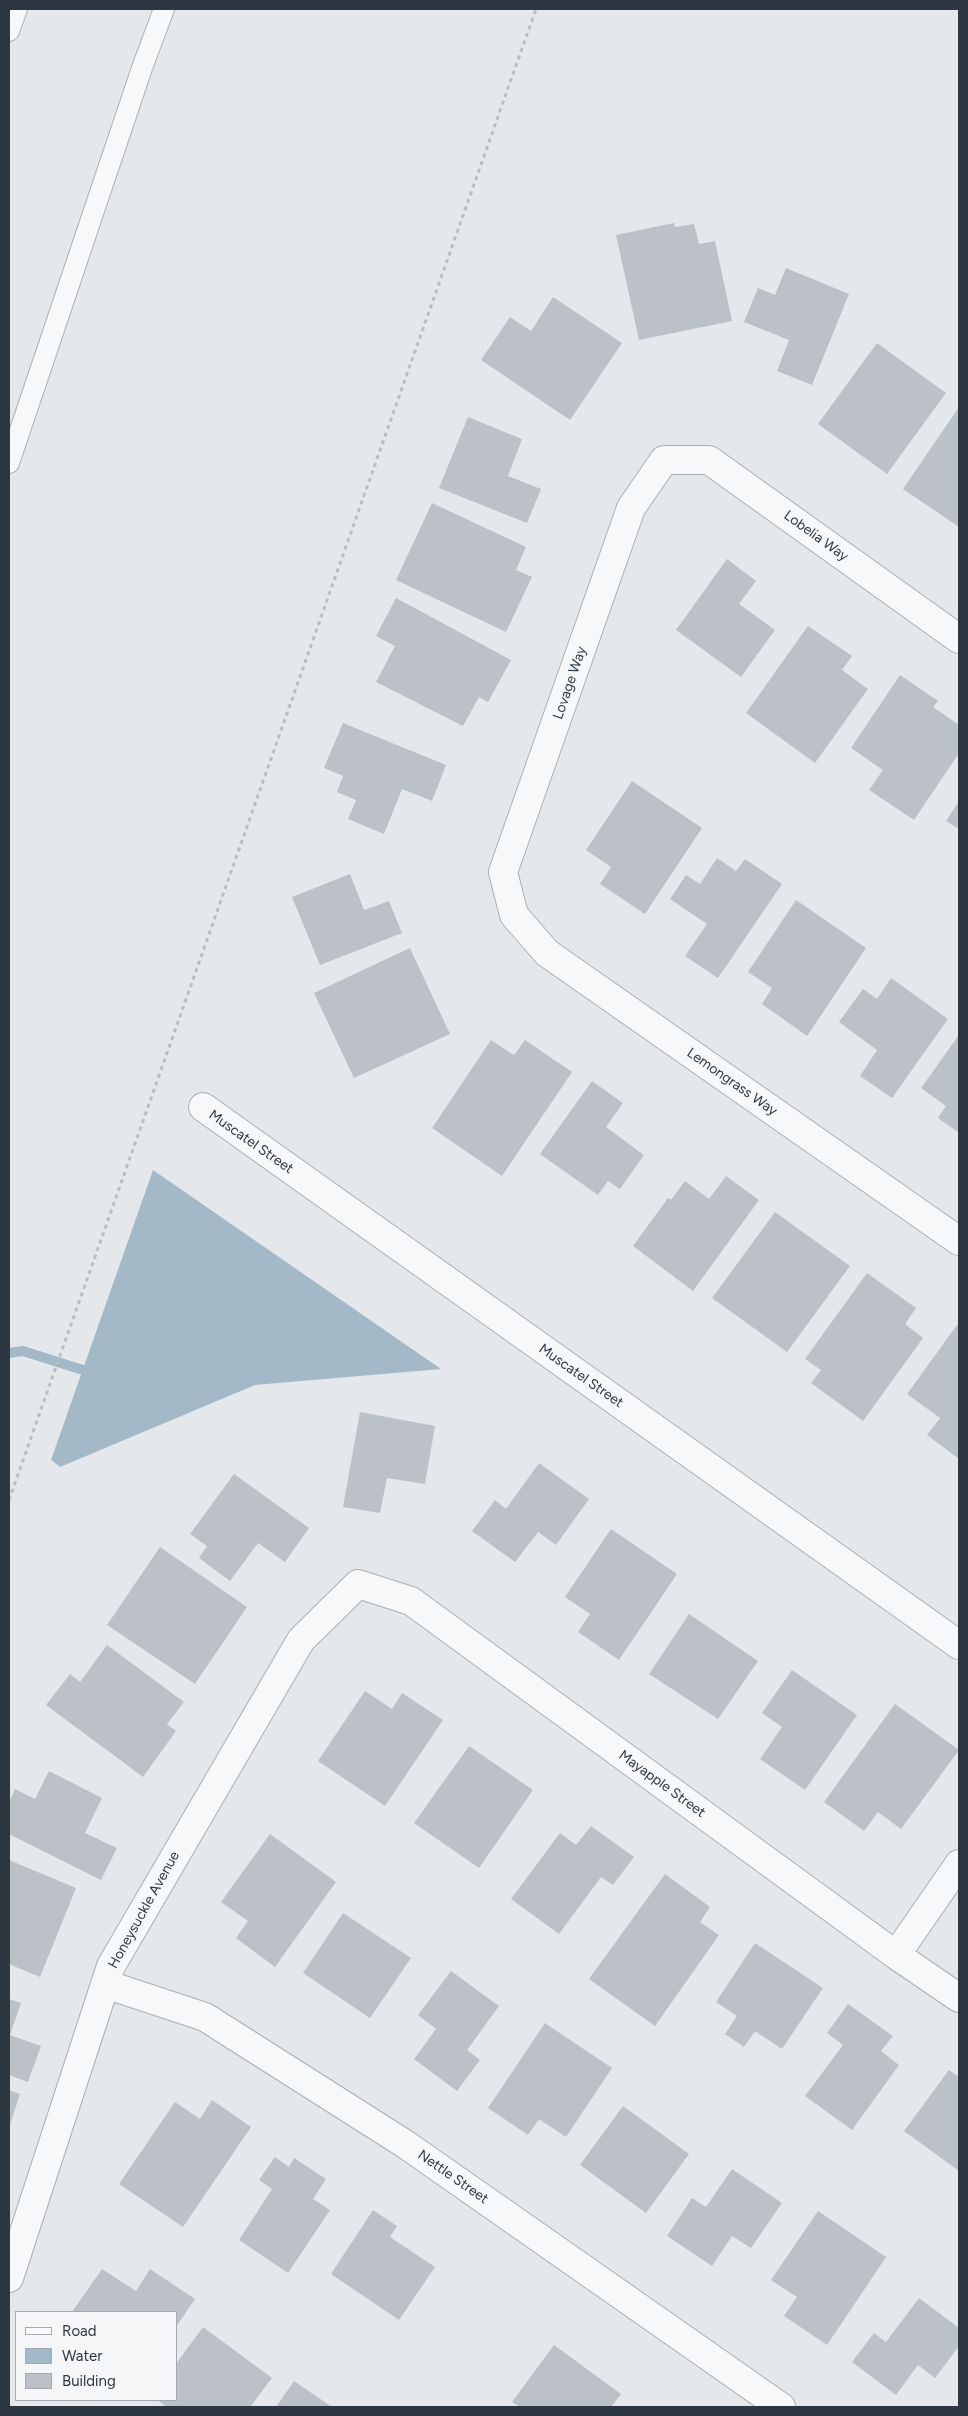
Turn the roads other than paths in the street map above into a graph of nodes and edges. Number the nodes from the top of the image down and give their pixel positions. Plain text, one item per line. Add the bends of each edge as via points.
1 (16, 9) edge
2 (164, 9) edge
3 (9, 31) edge
4 (664, 460) joint
5 (9, 462) edge
6 (959, 639) edge
7 (514, 915) joint
8 (203, 1107) dead end
9 (959, 1240) edge
10 (358, 1584) joint
11 (959, 1645) edge
12 (959, 1864) edge
13 (896, 1955) junction
14 (105, 1984) junction
15 (959, 1998) edge
16 (9, 2278) edge
17 (781, 2407) edge

1 - 3 lane
2 - 5 lane
4 - 6 street, Lobelia Way via 710,460
4 - 7 street, Lovage Way via 632,508 503,872
7 - 9 street, Lemongrass Way via 547,953
8 - 11 street, Muscatel Street
10 - 13 street, Mayapple Street via 411,1601
10 - 14 street, Honeysuckle Avenue via 301,1640 116,1958
12 - 13 street
13 - 15 street, Mayapple Street
14 - 16 street, Honeysuckle Avenue
14 - 17 street, Nettle Street via 205,2017 405,2144

